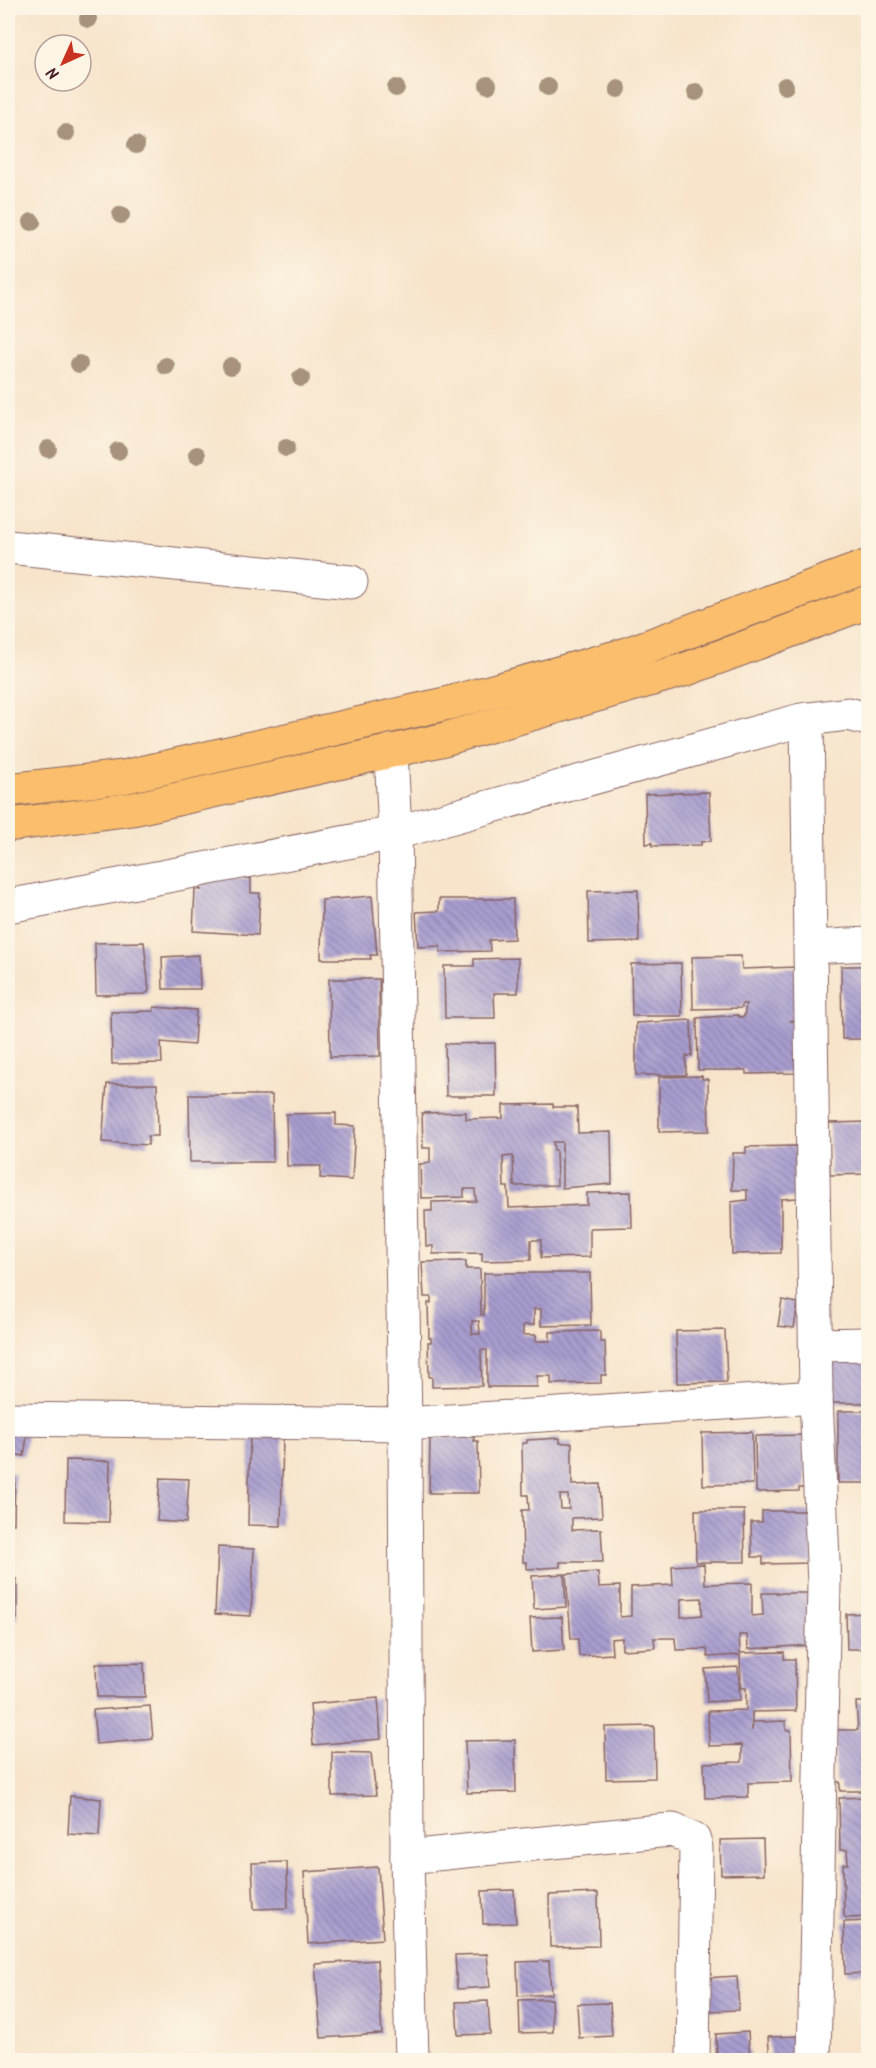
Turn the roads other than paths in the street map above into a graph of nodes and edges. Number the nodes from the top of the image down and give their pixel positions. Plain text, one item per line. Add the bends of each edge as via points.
1 (8, 547) edge
2 (868, 566) edge
3 (351, 582) dead end
4 (868, 602) edge
5 (807, 719) junction
6 (868, 719) edge
7 (391, 752) junction
8 (8, 790) edge
9 (8, 825) edge
10 (395, 833) junction
11 (8, 906) edge
12 (868, 944) edge
13 (811, 946) junction
14 (868, 1344) edge
15 (816, 1346) junction
16 (816, 1397) junction
17 (8, 1419) edge
18 (405, 1424) junction
19 (407, 1857) junction
20 (412, 2061) edge
21 (693, 2061) edge
22 (814, 2061) edge

1 - 3 street
2 - 8 main road via 624,655 449,704 123,777
4 - 7 main road via 684,670
5 - 6 street via 848,714
5 - 10 street
5 - 13 street
7 - 9 main road via 133,809
7 - 10 street
10 - 11 street
10 - 18 street
12 - 13 street
13 - 15 street
14 - 15 street
15 - 16 street
16 - 18 street
16 - 22 street via 824,1584
17 - 18 street
18 - 19 street
19 - 20 street
19 - 21 street via 673,1830 694,1840

